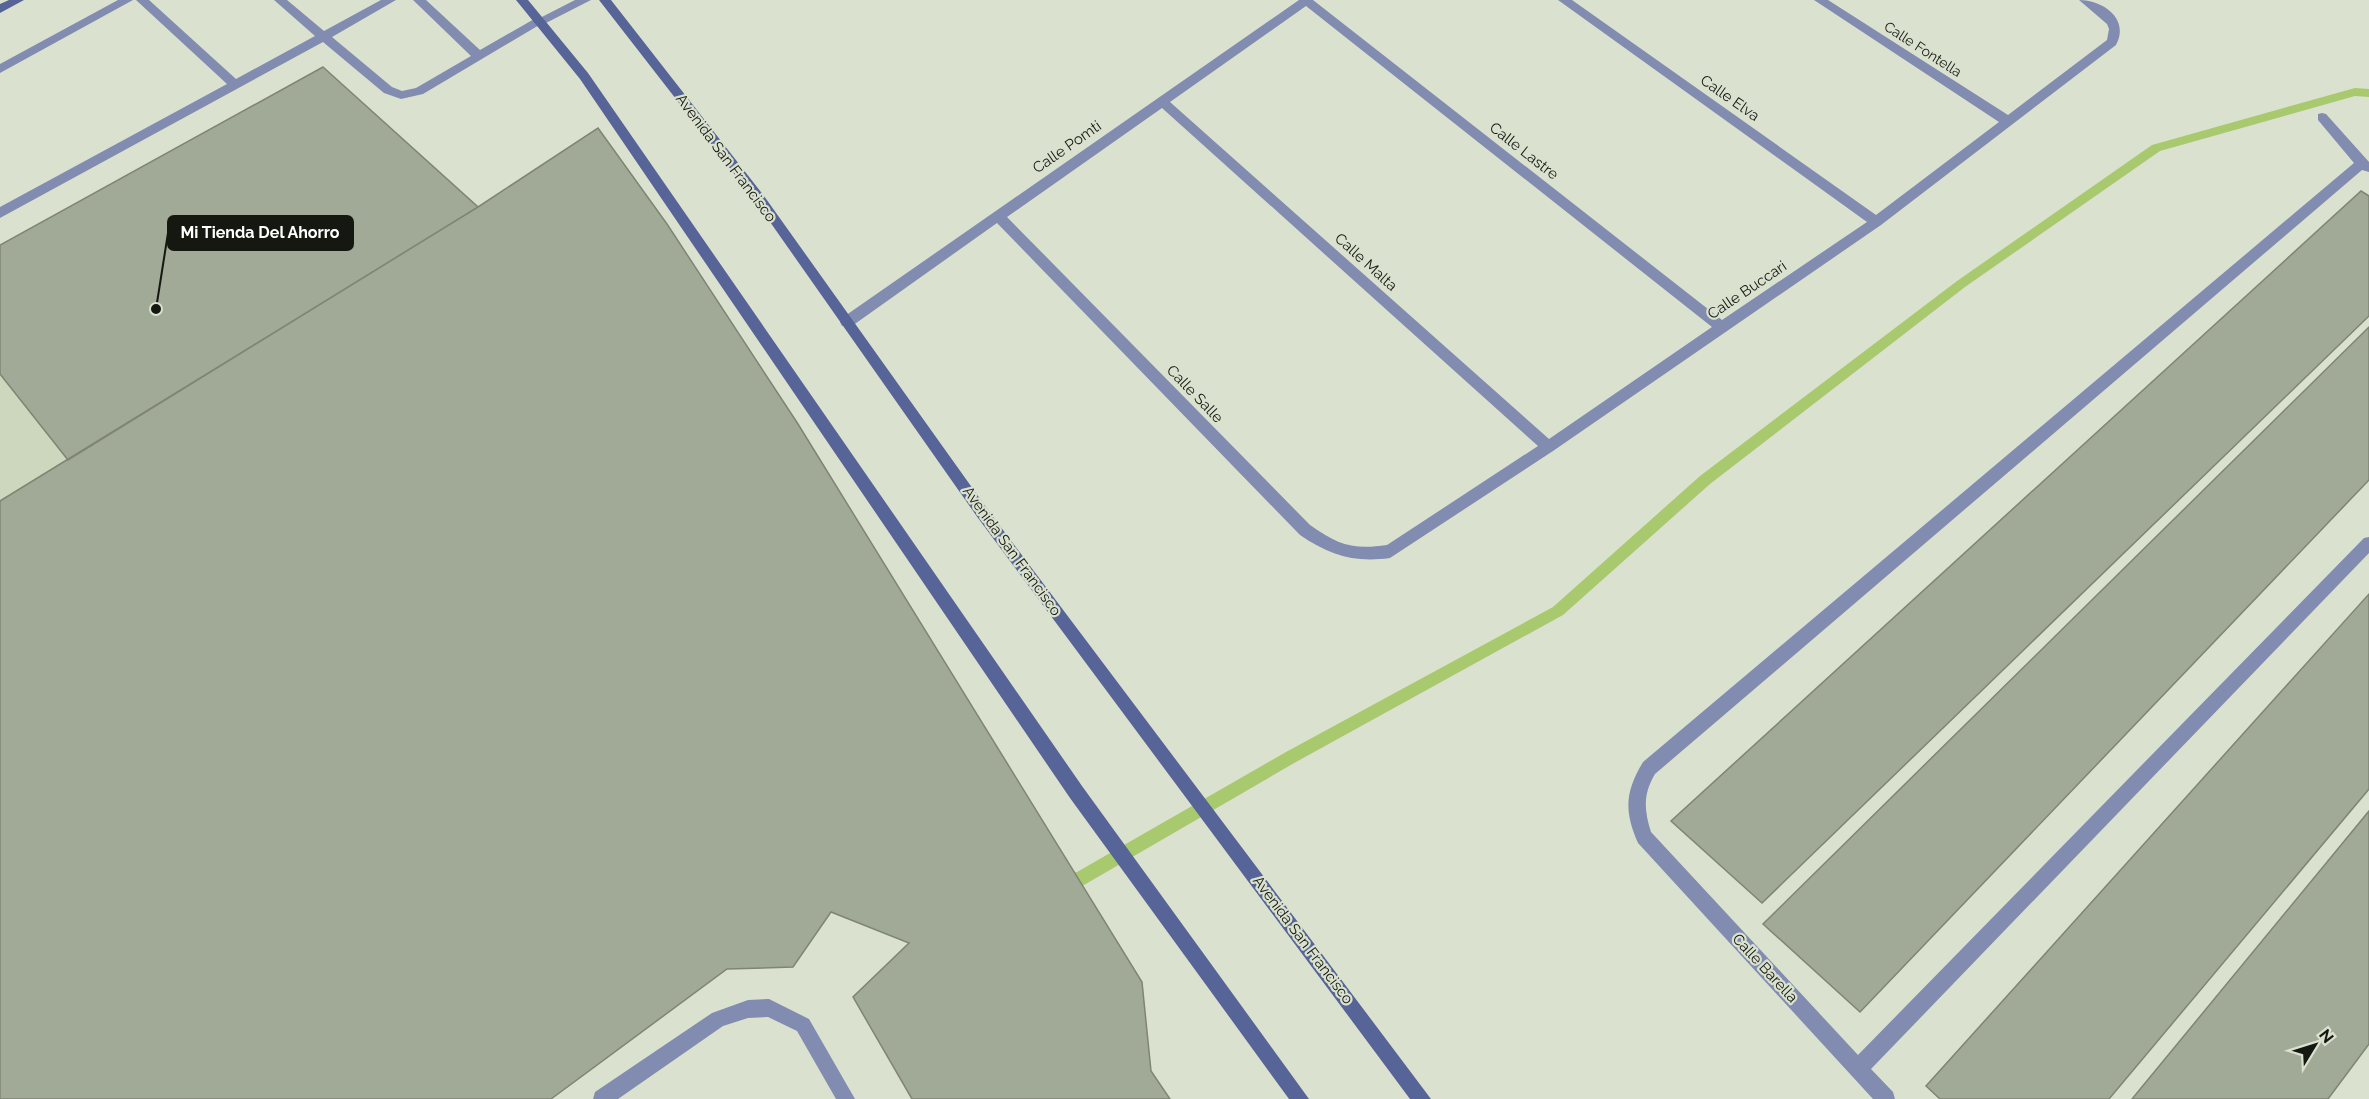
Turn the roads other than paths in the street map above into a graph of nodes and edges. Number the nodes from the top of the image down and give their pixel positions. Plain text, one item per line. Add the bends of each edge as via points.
1 (18, 0) edge
2 (128, 0) edge
3 (142, 0) edge
4 (280, 0) edge
5 (390, 0) edge
6 (419, 0) edge
7 (522, 0) edge
8 (585, 0) edge
9 (606, 0) edge
10 (1306, 0) edge
11 (1564, 0) edge
12 (1820, 0) edge
13 (2085, 0) edge
14 (0, 9) edge
15 (540, 21) junction
16 (323, 37) junction
17 (479, 56) junction
18 (0, 69) edge
19 (235, 84) junction
20 (1162, 101) junction
21 (2322, 117) dead end
22 (2009, 122) junction
23 (2366, 165) edge
24 (0, 213) edge
25 (998, 216) junction
26 (1876, 222) junction
27 (847, 322) junction
28 (1721, 327) junction
29 (1548, 447) junction
30 (2369, 543) edge
31 (1390, 551) joint
32 (1858, 1069) junction
33 (602, 1099) edge
34 (846, 1099) edge
35 (1300, 1099) edge
36 (1422, 1099) edge
37 (1886, 1099) edge

1 - 14 street
2 - 18 street
3 - 19 street
4 - 16 street
5 - 16 street
6 - 17 street
7 - 15 street
8 - 15 street
9 - 27 street, Avenida San Francisco via 760,199
10 - 20 street, Calle Pomti
10 - 28 street, Calle Lastre
11 - 26 street, Calle Elva
12 - 22 street, Calle Fontella
13 - 22 street, Calle Buccari via 2110,18 2116,36
15 - 17 street
15 - 35 street via 584,76 1076,792
16 - 17 street via 388,90 401,95 419,91
16 - 19 street
19 - 24 street
20 - 25 street, Calle Pomti
20 - 29 street, Calle Malta
21 - 23 street
22 - 26 street, Calle Buccari
23 - 32 street, Calle Barella via 1649,768 1637,787 1635,810 1644,837
25 - 27 street, Calle Pomti
25 - 31 street, Calle Salle via 1305,530 1343,552 1362,556
26 - 28 street, Calle Buccari
27 - 36 street, Avenida San Francisco via 983,514
28 - 29 street, Calle Buccari
29 - 31 street, Calle Buccari
30 - 32 street
32 - 37 street, Calle Barella
33 - 34 street via 718,1019 748,1009 769,1008 802,1025

